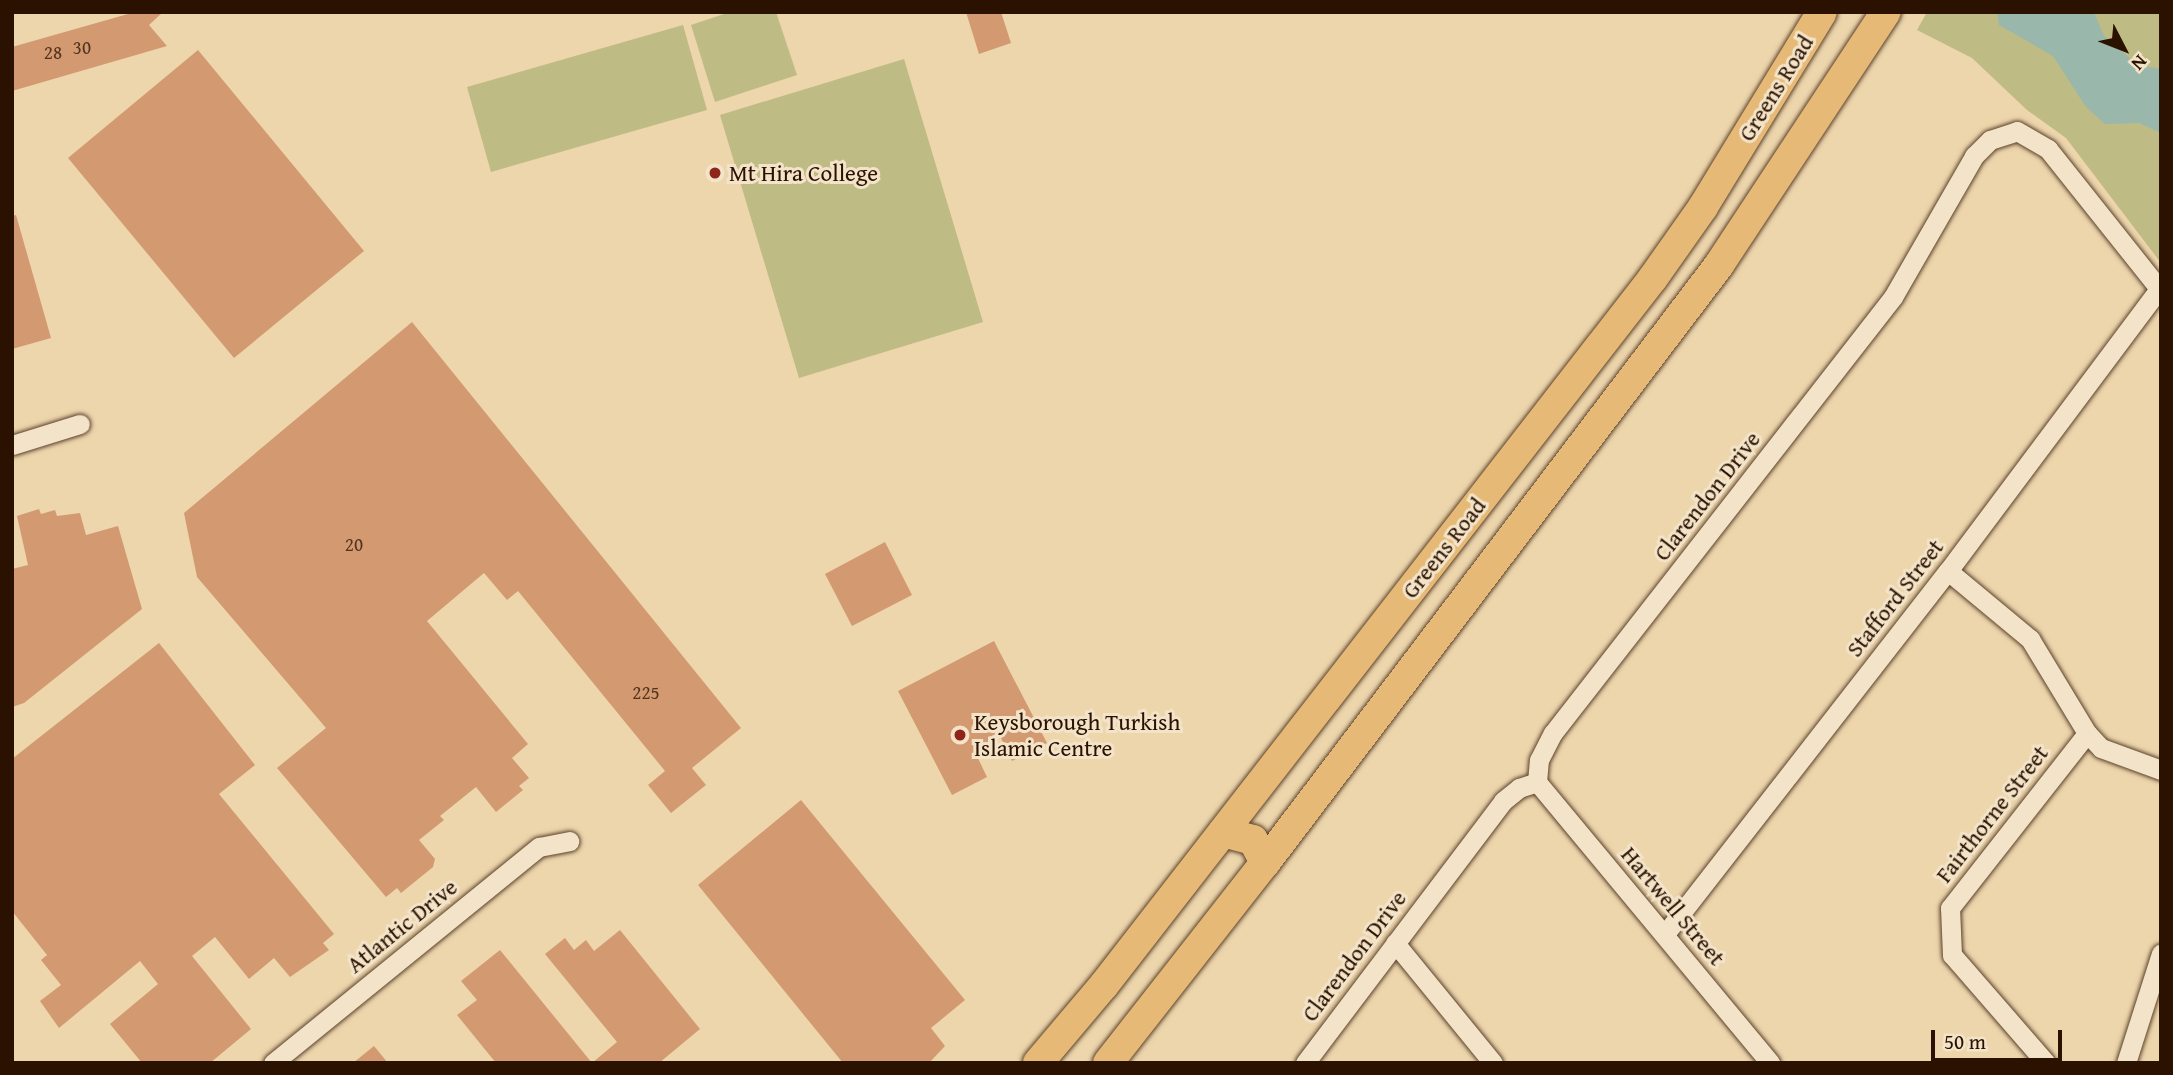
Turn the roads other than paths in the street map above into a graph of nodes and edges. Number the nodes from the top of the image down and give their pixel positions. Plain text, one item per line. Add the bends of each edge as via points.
1 (1822, 12) edge
2 (1886, 12) edge
3 (1710, 195) junction
4 (1751, 219) junction
5 (2160, 290) edge
6 (80, 424) dead end
7 (12, 445) edge
8 (1948, 571) junction
9 (2087, 733) junction
10 (2161, 770) edge
11 (1537, 782) junction
12 (1223, 832) junction
13 (569, 841) dead end
14 (1265, 863) junction
15 (1665, 934) junction
16 (1395, 943) junction
17 (2161, 953) edge
18 (2157, 976) edge
19 (273, 1063) edge
20 (1038, 1063) edge
21 (1108, 1063) edge
22 (1304, 1063) edge
23 (1493, 1063) edge
24 (1770, 1063) edge
25 (2046, 1063) edge
26 (2126, 1063) edge

1 - 3 main road, Greens Road
2 - 4 main road, Greens Road
3 - 4 main road
3 - 12 main road, Greens Road via 1576,380
4 - 14 main road, Greens Road
5 - 8 street, Stafford Street
5 - 11 street, Clarendon Drive via 2048,149 2017,131 1990,140 1974,156 1893,297 1553,733 1539,760
6 - 7 street
8 - 9 street via 2030,639
8 - 15 street, Stafford Street
9 - 10 street via 2101,748
9 - 25 street, Fairthorne Street via 1950,908 1952,955
11 - 15 street, Hartwell Street
11 - 16 street, Clarendon Drive via 1518,788 1503,800
12 - 14 main road via 1253,840
12 - 20 main road, Greens Road
13 - 19 street, Atlantic Drive via 540,847
14 - 21 main road, Greens Road
15 - 24 street, Hartwell Street
16 - 22 street, Clarendon Drive
16 - 23 street
17 - 18 street
18 - 26 street

